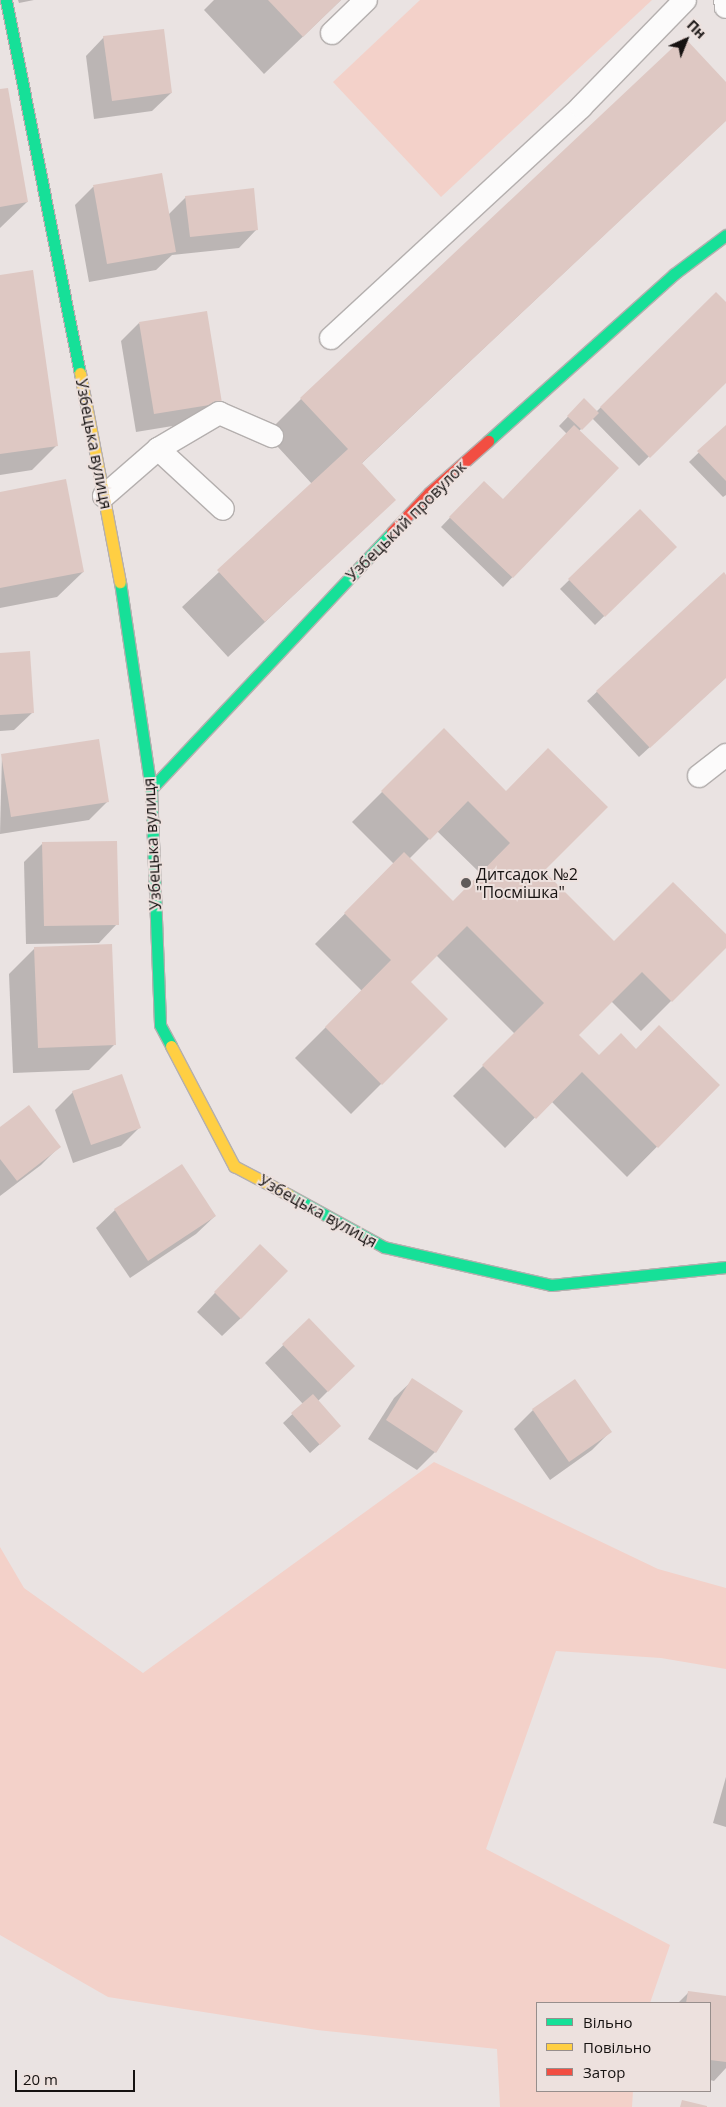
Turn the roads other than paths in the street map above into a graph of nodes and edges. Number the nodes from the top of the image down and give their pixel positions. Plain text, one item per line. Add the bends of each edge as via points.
1 (6, 0) edge
2 (366, 0) edge
3 (725, 0) edge
4 (681, 2) edge
5 (726, 7) edge
6 (332, 34) dead end
7 (726, 235) edge
8 (331, 338) dead end
9 (272, 436) dead end
10 (158, 449) junction
11 (104, 496) junction
12 (223, 509) dead end
13 (726, 755) edge
14 (700, 776) dead end
15 (151, 789) junction
16 (726, 1268) edge

1 - 11 street, Узбецька вулиця
2 - 6 lane
3 - 5 lane
4 - 8 lane via 581,107
7 - 15 street, Узбецький провулок via 674,274 429,493
9 - 10 lane via 219,413
10 - 11 lane
10 - 12 lane
11 - 15 street, Узбецька вулиця via 122,591
13 - 14 lane
15 - 16 street, Узбецька вулиця via 160,1025 234,1166 384,1247 551,1285

